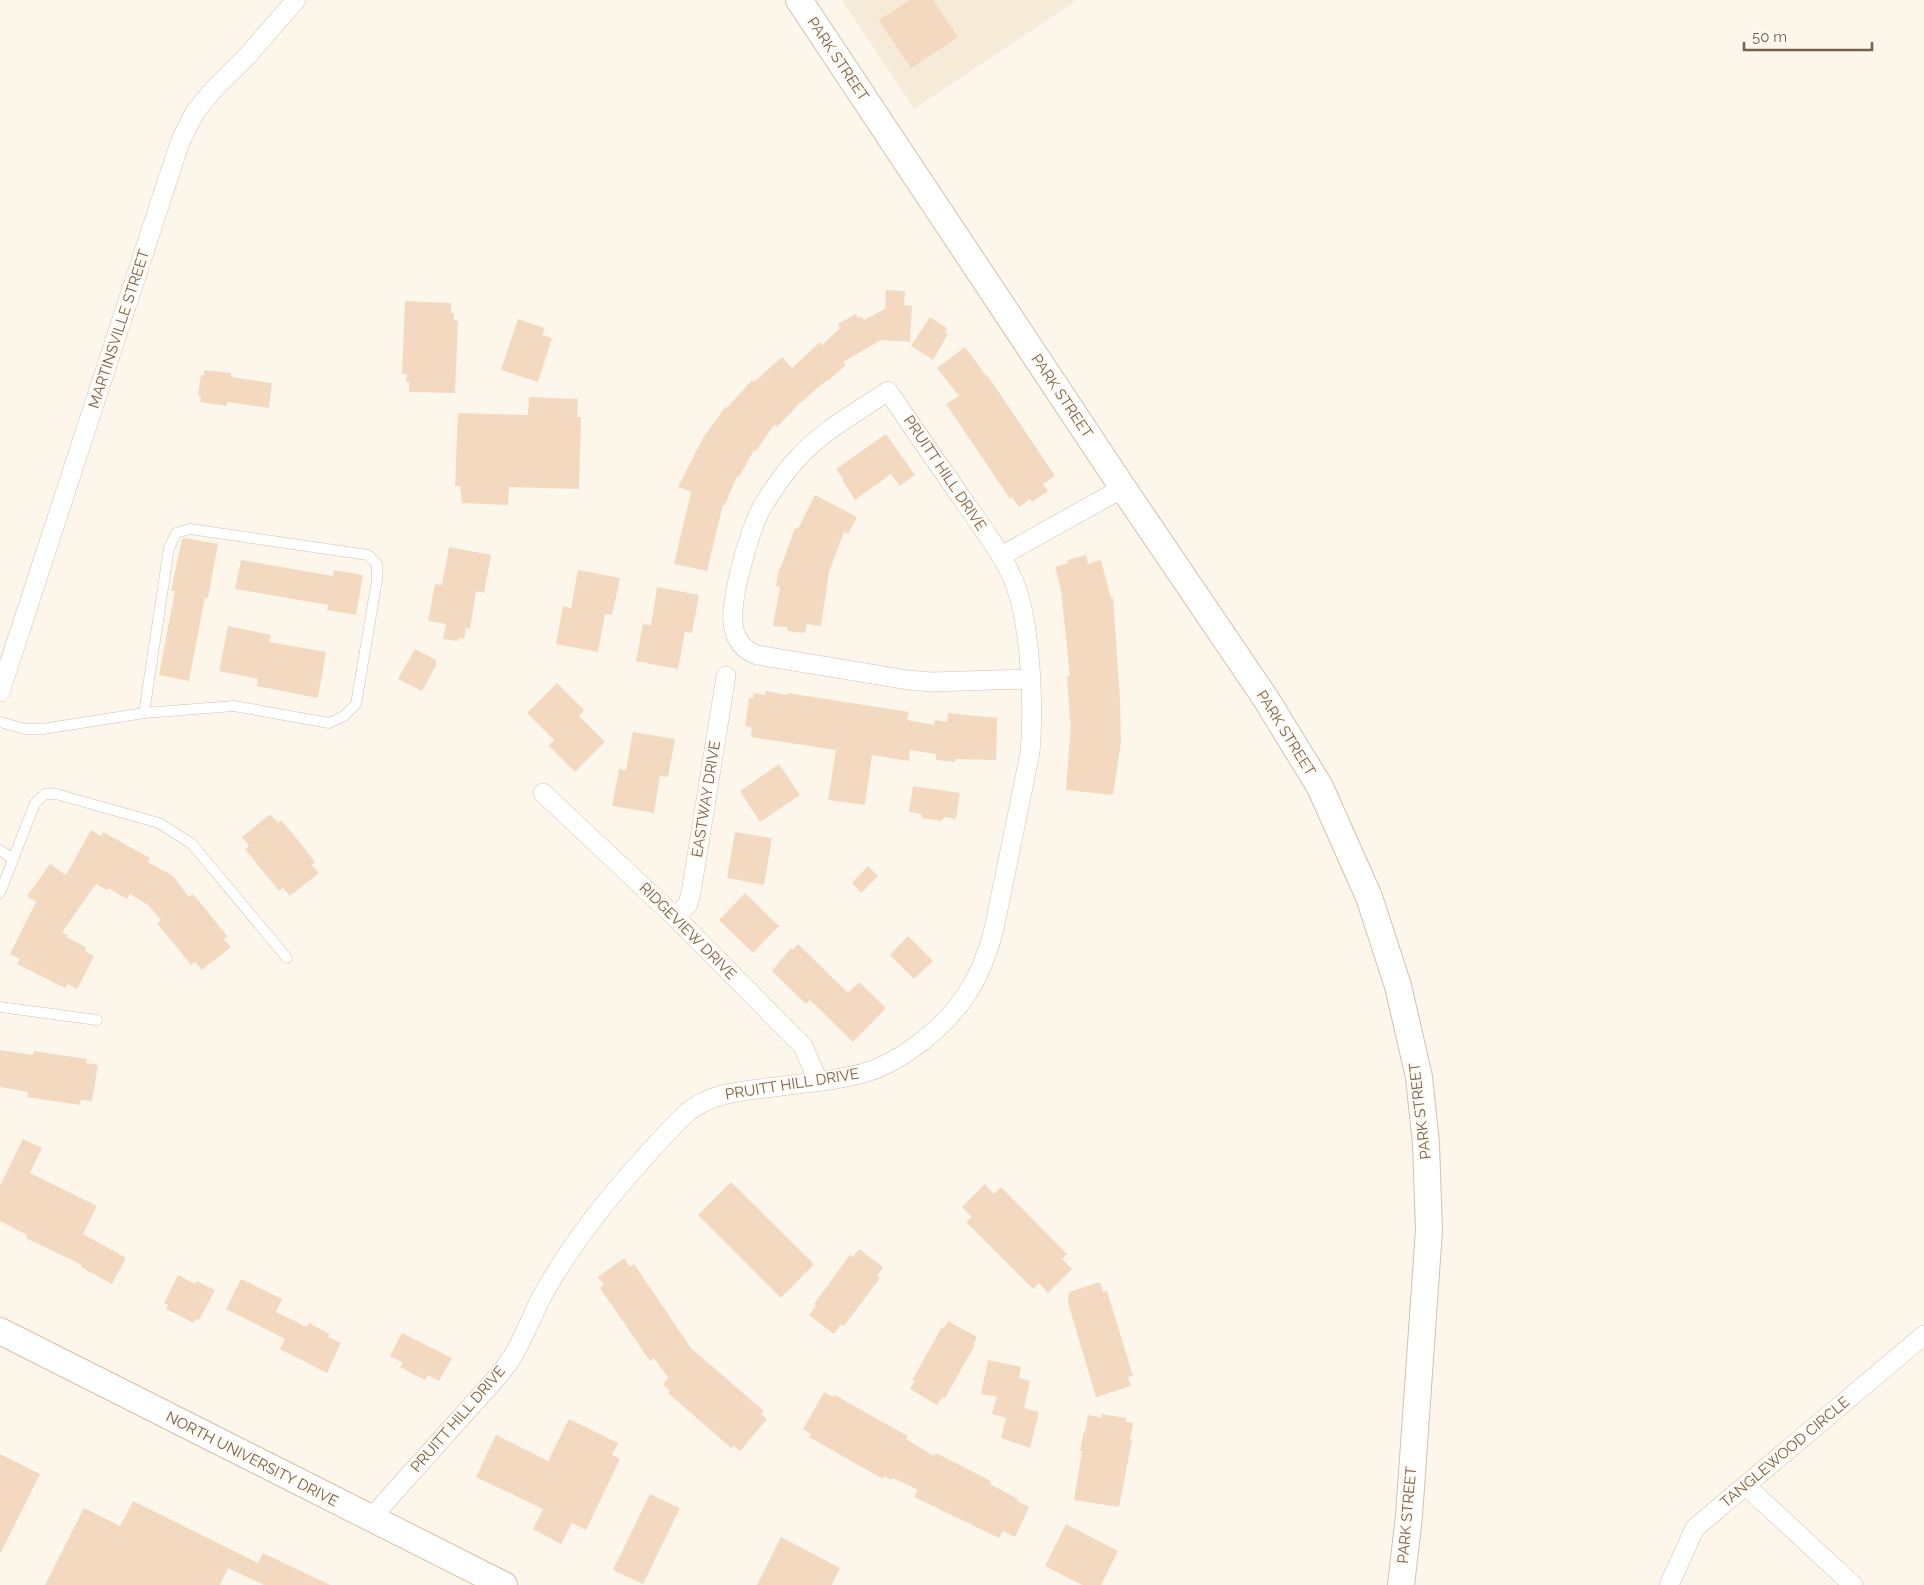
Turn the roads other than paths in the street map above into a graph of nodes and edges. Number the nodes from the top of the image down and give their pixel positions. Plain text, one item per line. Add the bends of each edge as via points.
1 (296, 0) edge
2 (799, 0) edge
3 (1123, 488) junction
4 (1001, 556) junction
5 (726, 676) dead end
6 (1030, 679) junction
7 (0, 692) edge
8 (144, 713) junction
9 (0, 722) edge
10 (543, 793) dead end
11 (0, 850) edge
12 (12, 859) junction
13 (0, 893) edge
14 (675, 917) junction
15 (287, 958) dead end
16 (0, 1007) edge
17 (97, 1020) dead end
18 (818, 1081) junction
19 (0, 1331) edge
20 (1924, 1335) edge
21 (1746, 1486) junction
22 (370, 1519) junction
23 (504, 1585) edge
24 (1400, 1585) edge
25 (1669, 1585) edge
26 (1853, 1585) edge

1 - 7 street, MARTINSVILLE STREET via 195,112 180,142
2 - 3 street, PARK STREET
3 - 4 street
3 - 24 street, PARK STREET via 1266,700 1320,788 1369,897 1398,986 1419,1077 1426,1144 1429,1230
4 - 6 street, PRUITT HILL DRIVE via 1017,592 1023,616
4 - 6 street, PRUITT HILL DRIVE via 888,391 809,447 769,496 755,524 741,570 733,622 737,638 748,652 757,655 932,682
5 - 14 street, EASTWAY DRIVE via 691,893 688,904
6 - 18 street, PRUITT HILL DRIVE via 1032,729 1026,778 994,929 979,974 954,1012 895,1061 868,1072
8 - 8 lane via 169,548 176,533 190,529 368,555 377,564 356,704 344,716 329,723 234,706
8 - 9 lane via 43,729 25,730
10 - 14 street, RIDGEVIEW DRIVE
11 - 12 lane
12 - 13 lane
12 - 15 lane via 35,803 45,794 56,794 159,823 192,844
14 - 18 street, RIDGEVIEW DRIVE via 803,1046
16 - 17 lane
18 - 22 street, PRUITT HILL DRIVE via 728,1093 708,1099 689,1111 611,1195 586,1228 553,1278 500,1374
19 - 22 street, NORTH UNIVERSITY DRIVE
20 - 21 street, TANGLEWOOD CIRCLE
21 - 25 street, TANGLEWOOD CIRCLE via 1695,1528
21 - 26 street
22 - 23 street, NORTH UNIVERSITY DRIVE

